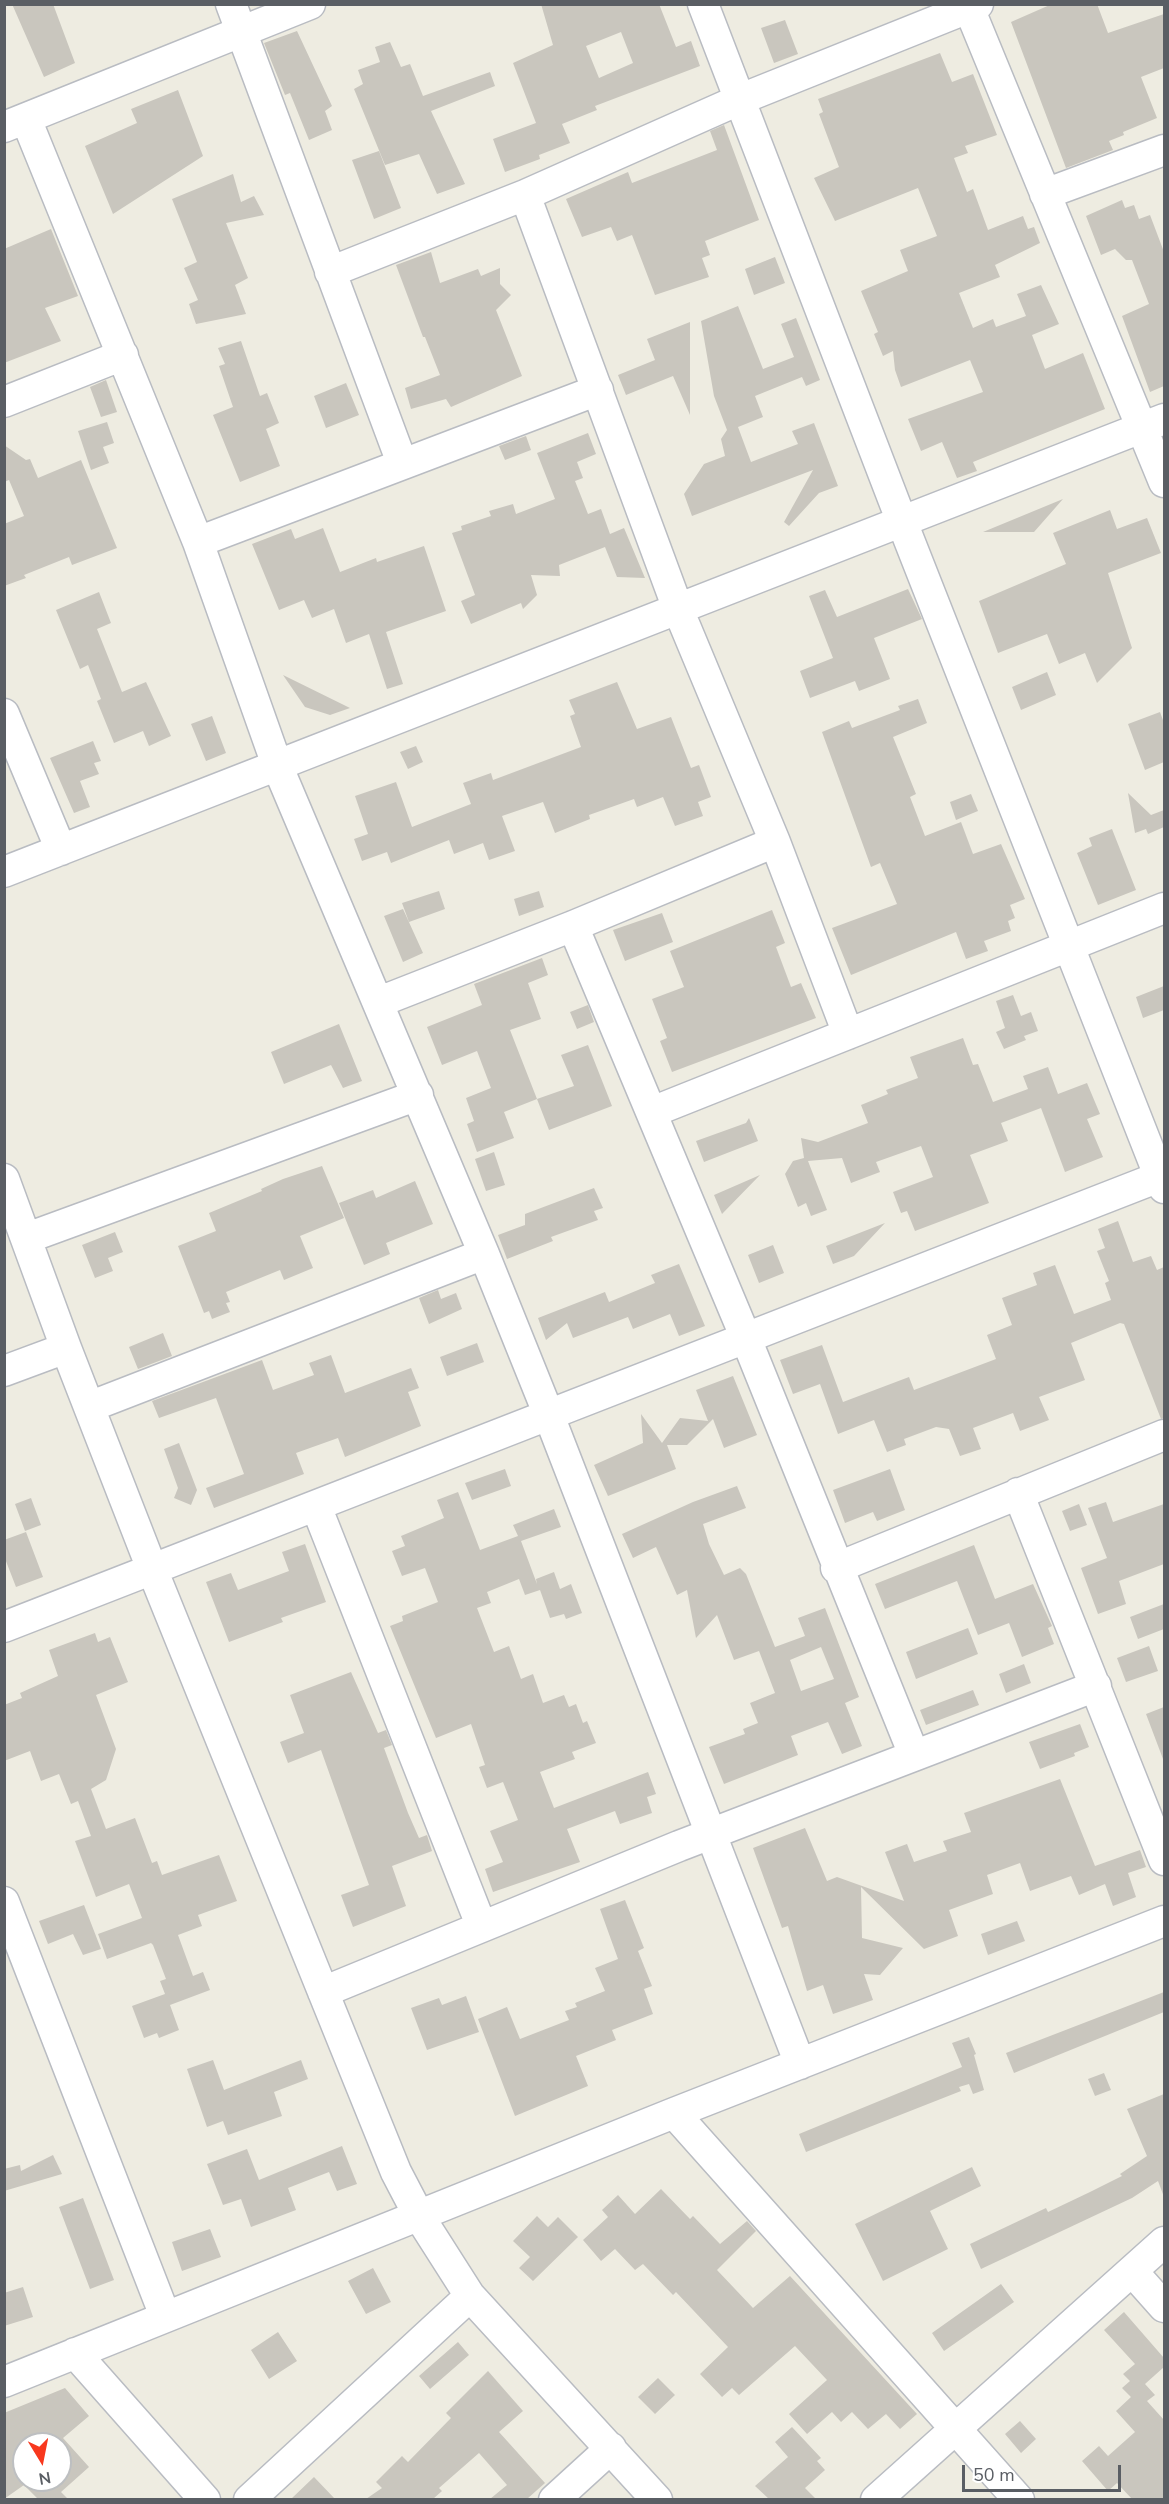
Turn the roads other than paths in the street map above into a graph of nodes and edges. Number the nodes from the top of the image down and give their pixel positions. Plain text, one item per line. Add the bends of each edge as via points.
1 (310, 4) edge
2 (703, 4) edge
3 (974, 6) edge
4 (236, 18) edge
5 (741, 99) junction
6 (15, 123) edge
7 (1164, 150) edge
8 (1045, 194) junction
9 (525, 195) junction
10 (330, 272) junction
11 (123, 355) junction
12 (598, 390) junction
13 (4, 402) edge
14 (1154, 423) edge
15 (402, 463) junction
16 (1164, 482) edge
17 (902, 522) junction
18 (198, 542) junction
19 (678, 609) junction
20 (4, 714) edge
21 (278, 765) junction
22 (776, 842) junction
23 (61, 850) junction
24 (4, 872) edge
25 (1164, 908) edge
26 (573, 926) junction
27 (1070, 944) junction
28 (379, 1002) junction
29 (848, 1034) junction
30 (418, 1095) junction
31 (652, 1112) junction
32 (4, 1179) edge
33 (1163, 1180) edge
34 (27, 1238) junction
35 (484, 1254) junction
36 (745, 1336) junction
37 (66, 1348) junction
38 (4, 1371) edge
39 (89, 1407) junction
40 (548, 1413) junction
41 (1164, 1435) edge
42 (1018, 1493) junction
43 (316, 1506) junction
44 (836, 1568) junction
45 (152, 1569) junction
46 (4, 1627) edge
47 (1096, 1686) junction
48 (914, 1755) junction
49 (712, 1833) junction
50 (1164, 1860) edge
51 (4, 1902) edge
52 (1164, 1921) edge
53 (481, 1925) junction
54 (14, 1954) edge
55 (323, 1992) junction
56 (800, 2064) junction
57 (674, 2113) junction
58 (419, 2216) junction
59 (1164, 2242) edge
60 (1132, 2271) junction
61 (470, 2296) junction
62 (1164, 2307) edge
63 (165, 2316) junction
64 (75, 2353) junction
65 (4, 2382) edge
66 (954, 2429) junction
67 (611, 2448) junction
68 (205, 2499) edge
69 (249, 2499) edge
70 (554, 2499) edge
71 (657, 2499) edge
72 (876, 2499) edge
73 (1019, 2499) edge

1 - 4 street
2 - 5 street
3 - 5 street
3 - 8 street
4 - 6 street
4 - 10 street
5 - 9 street
5 - 17 street
6 - 11 street
7 - 8 street
8 - 14 street
9 - 10 street
9 - 12 street
10 - 15 street
11 - 13 street
11 - 18 street
12 - 15 street
12 - 19 street
14 - 16 street
14 - 17 street
15 - 18 street
17 - 19 street
17 - 27 street
18 - 21 street
19 - 21 street
19 - 22 street
20 - 23 street
21 - 23 street
21 - 28 street
22 - 26 street
22 - 29 street
23 - 24 street
25 - 27 street
26 - 28 street
26 - 31 street
27 - 29 street
27 - 33 street
28 - 30 street
29 - 31 street
30 - 34 street
30 - 35 street
31 - 36 street
32 - 34 street
33 - 36 street
34 - 37 street
35 - 39 street
35 - 40 street
36 - 40 street
36 - 44 street
37 - 38 street
37 - 39 street
39 - 45 street
40 - 43 street
40 - 49 street
41 - 42 street
42 - 44 street
42 - 47 street
43 - 45 street
43 - 53 street
44 - 48 street
45 - 46 street
45 - 55 street
47 - 48 street
47 - 50 street
48 - 49 street
49 - 53 street
49 - 56 street
51 - 54 street
52 - 56 street
53 - 55 street
54 - 63 street
55 - 58 street via 396,2172
56 - 57 street
57 - 58 street
57 - 66 street
58 - 61 street
58 - 63 street
59 - 60 street
60 - 62 street
60 - 66 street
61 - 67 street
61 - 69 street
63 - 64 street
64 - 65 street
64 - 68 street
66 - 72 street
66 - 73 street
67 - 70 street
67 - 71 street

